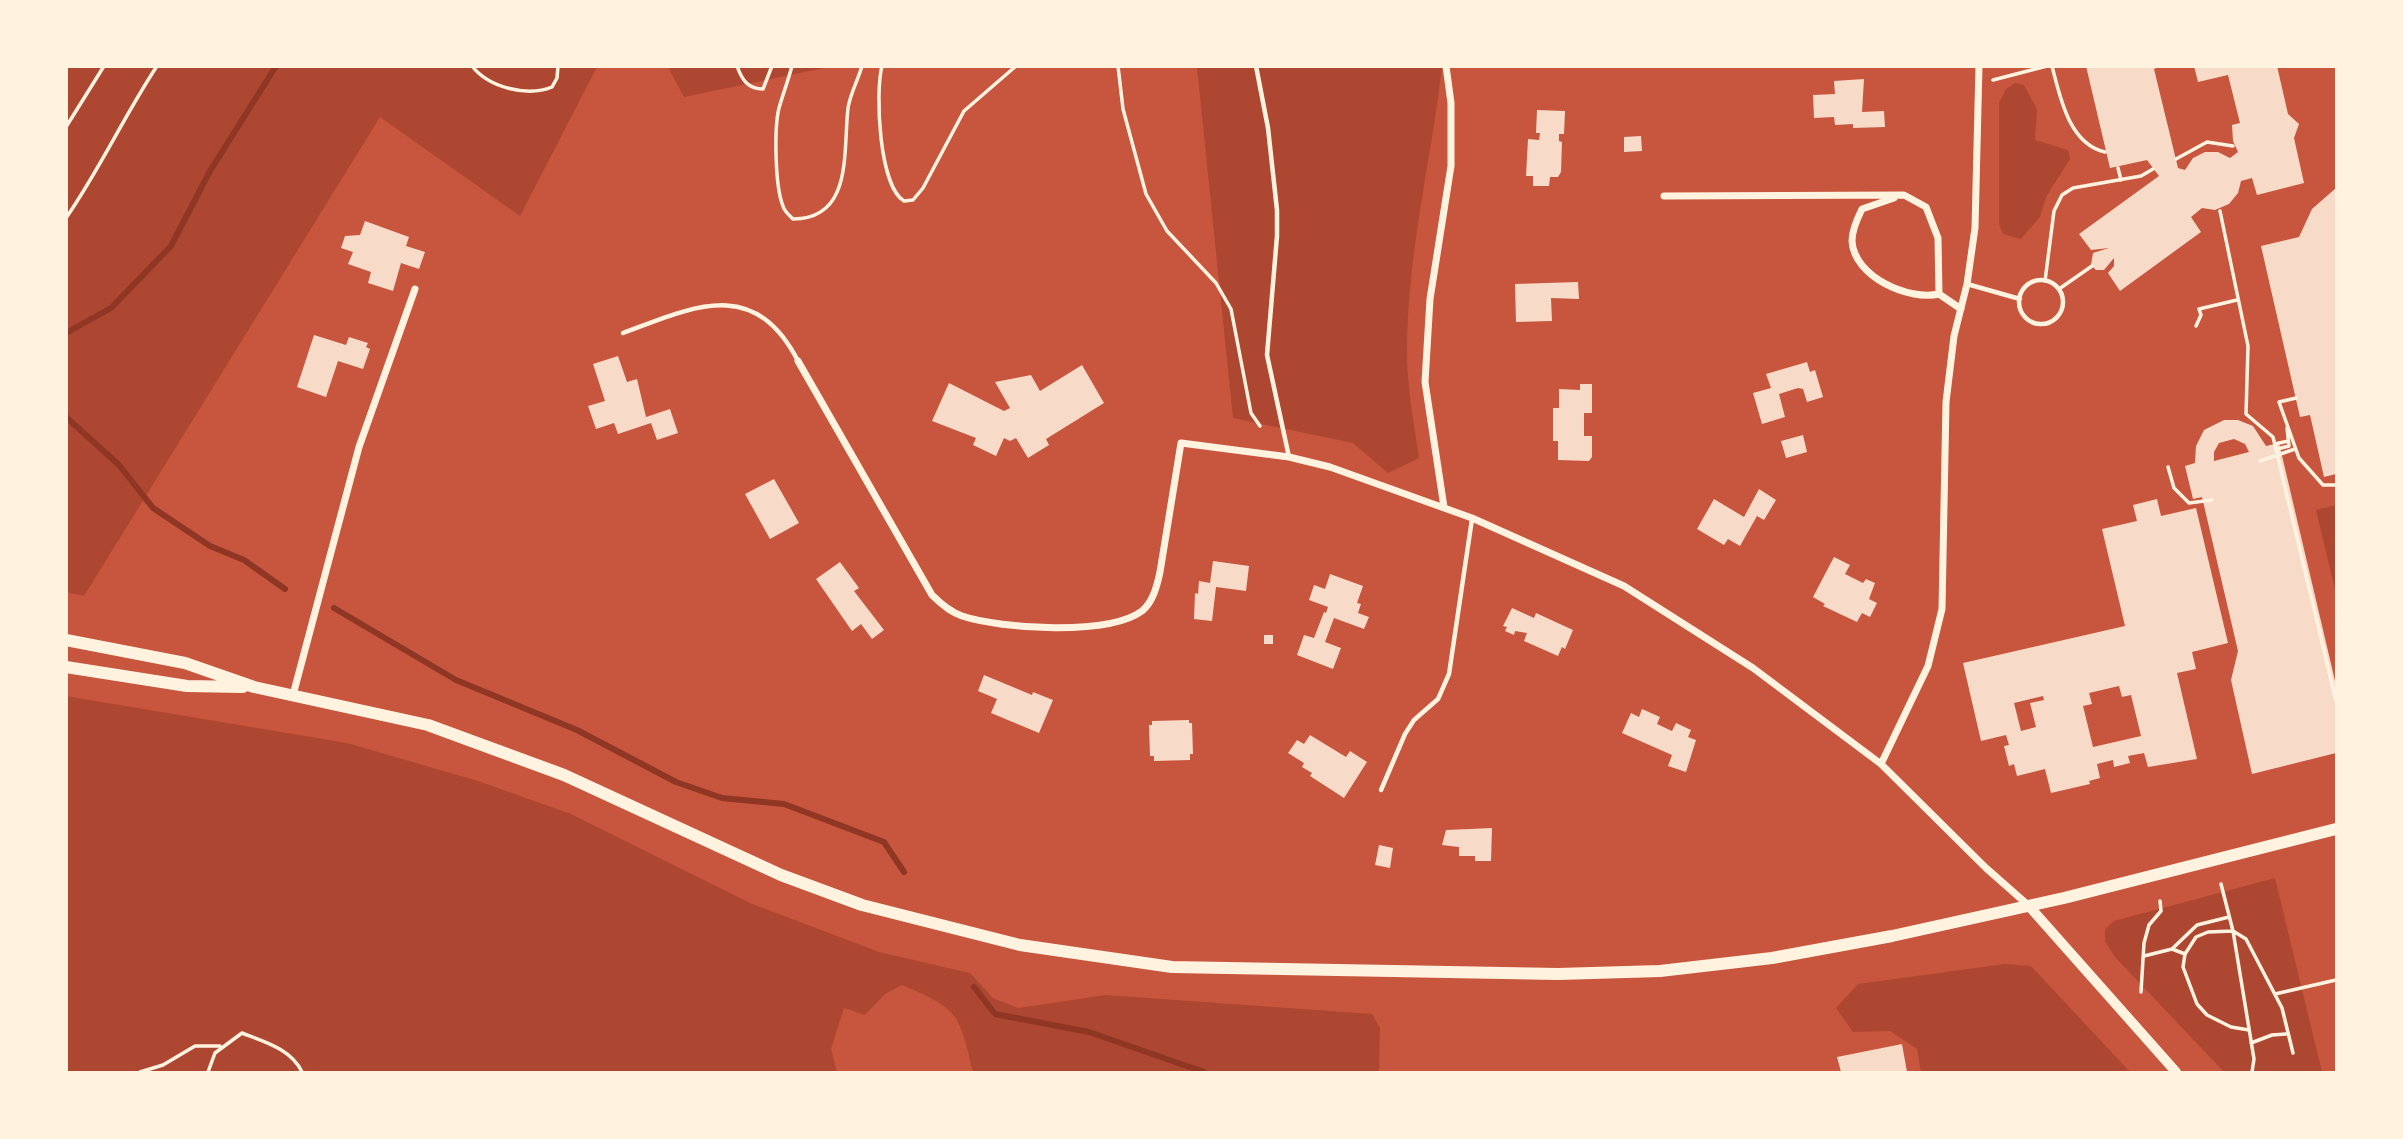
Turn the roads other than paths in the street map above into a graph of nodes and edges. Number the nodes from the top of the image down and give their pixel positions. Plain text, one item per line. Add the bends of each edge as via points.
1 (1256, 66) edge
2 (1446, 66) edge
3 (1979, 66) edge
4 (1905, 195) junction
5 (1664, 196) dead end
6 (1967, 284) junction
7 (415, 289) dead end
8 (1939, 294) junction
9 (2020, 299) junction
10 (1961, 309) junction
11 (623, 333) dead end
12 (798, 361) joint
13 (1289, 457) junction
14 (1444, 507) junction
15 (1472, 518) junction
16 (66, 640) edge
17 (66, 667) edge
18 (254, 687) junction
19 (293, 695) junction
20 (1881, 764) junction
21 (1381, 790) dead end
22 (2336, 829) edge
23 (2028, 905) junction
24 (2176, 1073) edge

1 - 13 lane via 1268,128 1277,223 1267,355
2 - 14 street via 1451,166 1430,299 1425,382
3 - 6 street via 1975,228
4 - 5 street
4 - 8 street via 1926,207 1933,222 1940,252
4 - 8 street via 1862,209 1852,242 1875,276 1911,293
6 - 9 lane
6 - 10 street
7 - 19 street via 359,447
8 - 10 street
9 - 9 lane via 2021,312 2030,321 2048,323 2062,311 2059,289 2045,281 2029,285
10 - 20 street via 1946,402 1942,609 1927,666
11 - 12 lane via 698,306 726,305 772,324
12 - 13 street via 932,595 947,610 963,617 1018,625 1124,622 1144,609 1155,591 1181,443
13 - 14 street
14 - 15 street
15 - 20 street via 1624,586 1690,625
15 - 21 lane via 1446,682 1438,699 1405,734
16 - 18 main road via 185,663
17 - 18 main road via 187,686
18 - 19 main road
19 - 23 main road via 428,725 512,754 781,875 862,905 1020,946 1096,958 1172,967 1453,974 1660,971 1786,956
20 - 23 street
22 - 23 main road
23 - 24 street

